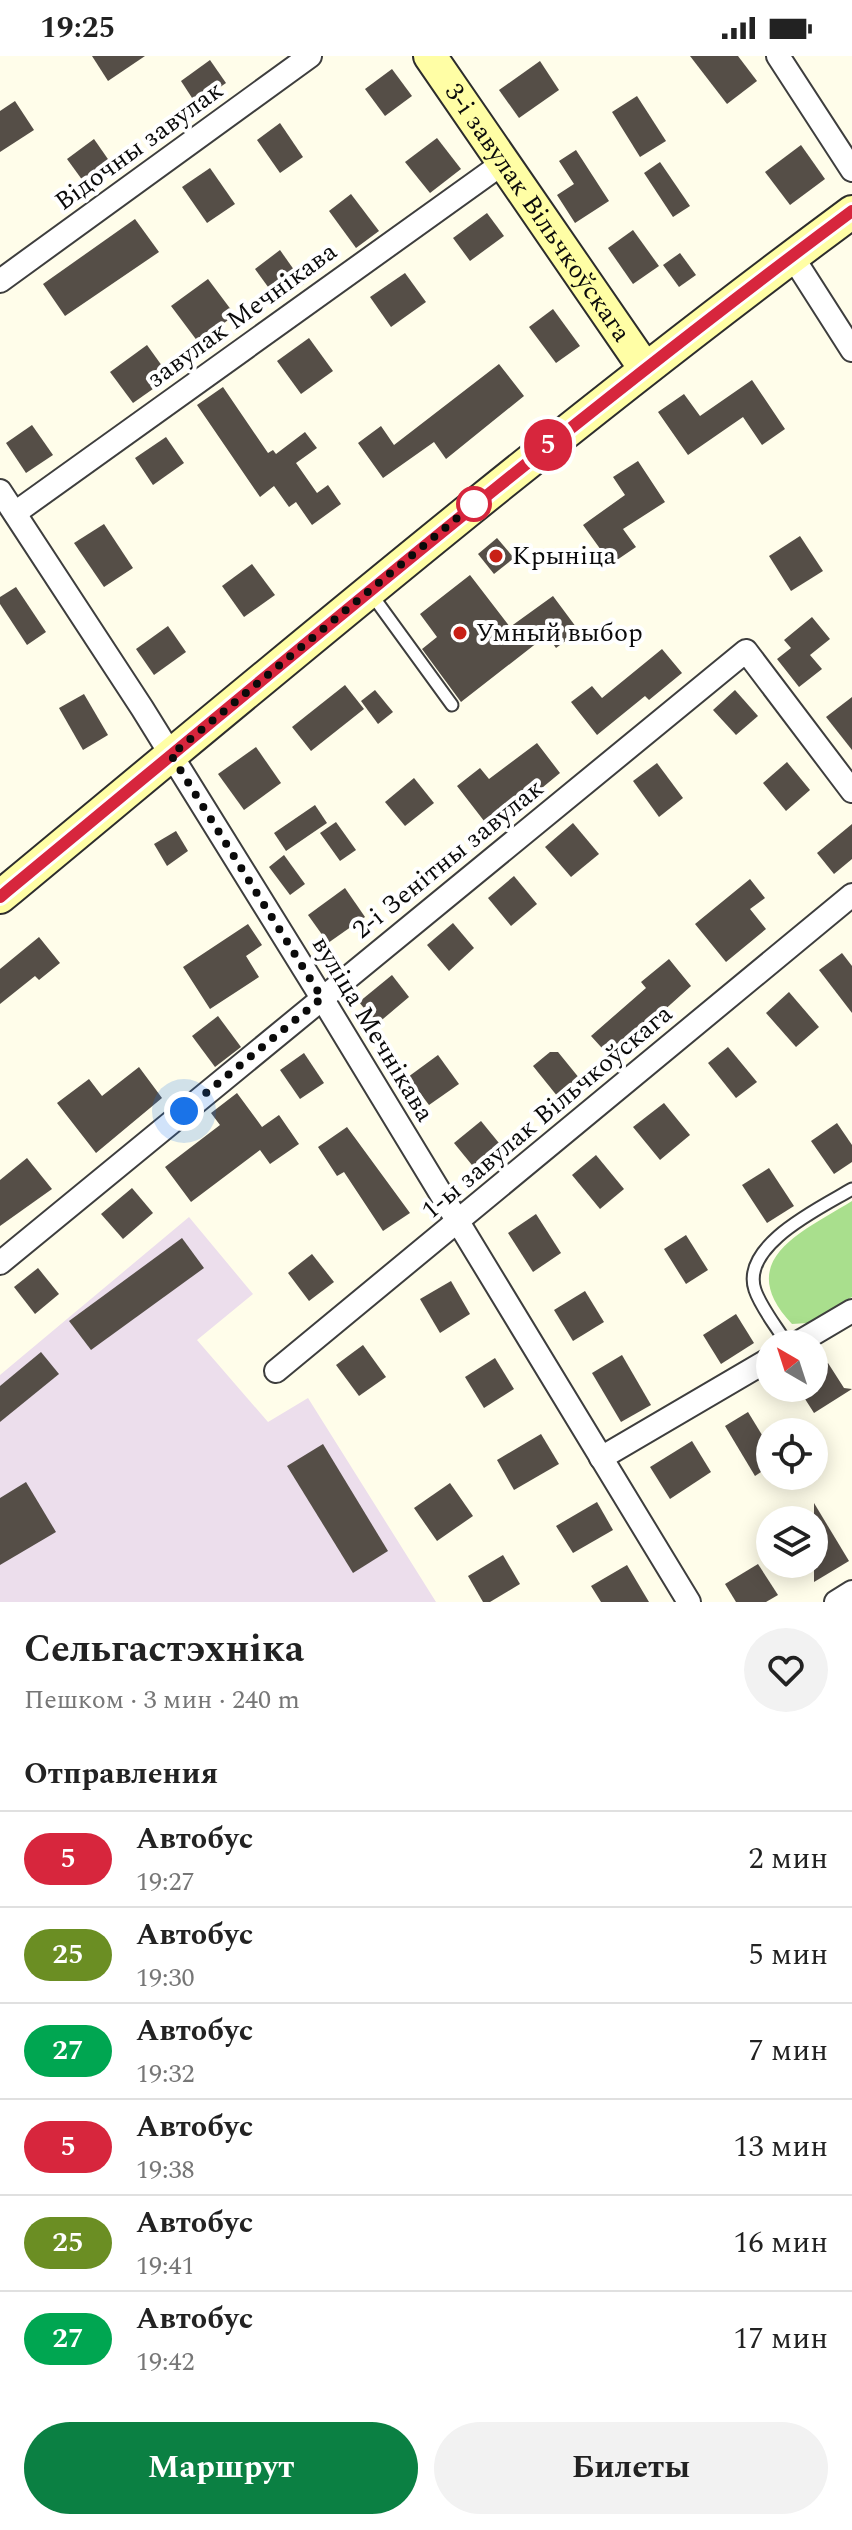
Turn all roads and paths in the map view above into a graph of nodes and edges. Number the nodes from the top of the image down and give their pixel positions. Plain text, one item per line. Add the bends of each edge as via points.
1 (310, 56) edge
2 (430, 56) edge
3 (778, 56) edge
4 (503, 163) junction
5 (852, 170) edge
6 (852, 212) edge
7 (792, 256) junction
8 (0, 281) edge
9 (852, 350) edge
10 (644, 367) junction
11 (0, 491) edge
12 (15, 513) junction
13 (369, 591) junction
14 (452, 705) dead end
15 (171, 755) junction
16 (852, 791) edge
17 (852, 895) edge
18 (0, 897) edge
19 (322, 998) junction
20 (852, 1189) edge
21 (457, 1224) junction
22 (0, 1263) edge
23 (852, 1311) edge
24 (779, 1330) edge
25 (820, 1330) edge
26 (756, 1367) edge
27 (276, 1371) dead end
28 (601, 1458) junction
29 (852, 1592) edge
30 (689, 1602) edge
31 (836, 1602) edge

1 - 8 street, Відочны завулак
2 - 4 main road, 3-і завулак Вільчкоўскага
3 - 5 street
4 - 10 main road, 3-і завулак Вільчкоўскага
4 - 12 street, завулак Мечнікава
6 - 7 main road
7 - 9 street
7 - 10 main road
10 - 13 main road
11 - 12 street, вуліца Мечнікава
12 - 15 street, вуліца Мечнікава
13 - 14 lane
13 - 15 main road
15 - 18 main road
15 - 19 street, вуліца Мечнікава
16 - 19 street, 2-і Зенітны завулак via 746,651
17 - 21 street, 1-ы завулак Вільчкоўскага
19 - 21 street, вуліца Мечнікава
19 - 22 street, 2-і Зенітны завулак
20 - 24 lane via 773,1238 756,1265 754,1288
21 - 27 street, 1-ы завулак Вільчкоўскага
21 - 28 street, вуліца Мечнікава
23 - 25 street
26 - 28 street
28 - 30 street, вуліца Мечнікава
29 - 31 street

